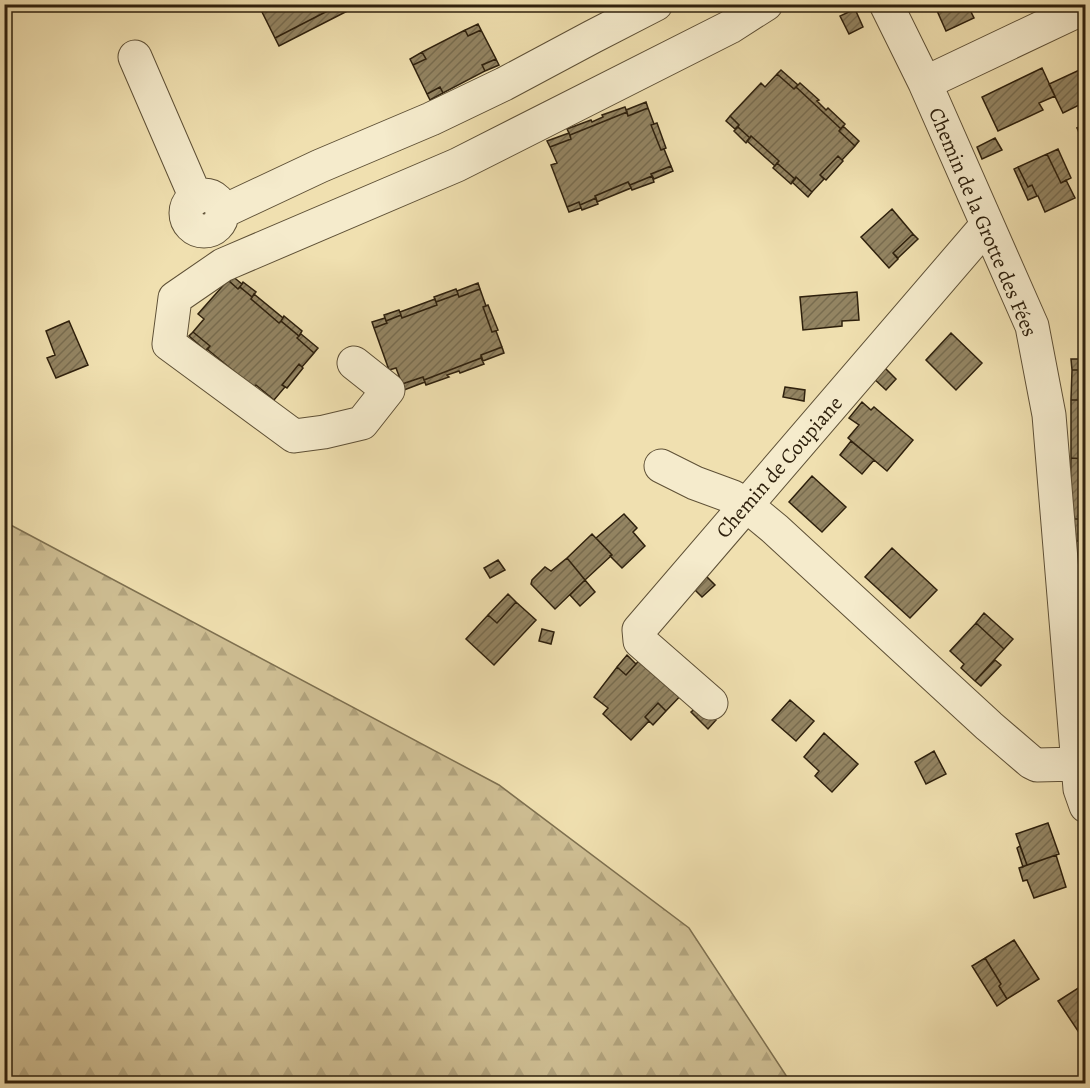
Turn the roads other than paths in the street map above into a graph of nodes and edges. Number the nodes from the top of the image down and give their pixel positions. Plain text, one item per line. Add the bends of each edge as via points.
1 (656, 4) edge
2 (766, 4) edge
3 (886, 4) edge
4 (1084, 4) edge
5 (135, 57) dead end
6 (925, 83) junction
7 (987, 225) junction
8 (354, 363) dead end
9 (661, 466) dead end
10 (746, 505) junction
11 (1075, 597) edge
12 (711, 703) dead end
13 (1078, 764) junction
14 (1086, 806) edge

1 - 5 street via 441,114 320,166 209,205
2 - 8 street via 730,27 457,165 223,265 175,298 168,344 294,436 362,423 388,390
3 - 6 street, Chemin de la Grotte des Fées
4 - 6 street via 1081,9
6 - 7 street, Chemin de la Grotte des Fées
7 - 10 street, Chemin de Coupiane
7 - 11 street, Chemin de la Grotte des Fées via 1032,326
9 - 10 street
10 - 12 street, Chemin de Coupiane via 639,630 640,641
10 - 13 street via 1022,755 1037,765
11 - 13 street, Chemin de la Grotte des Fées
13 - 14 street, Chemin de la Grotte des Fées

